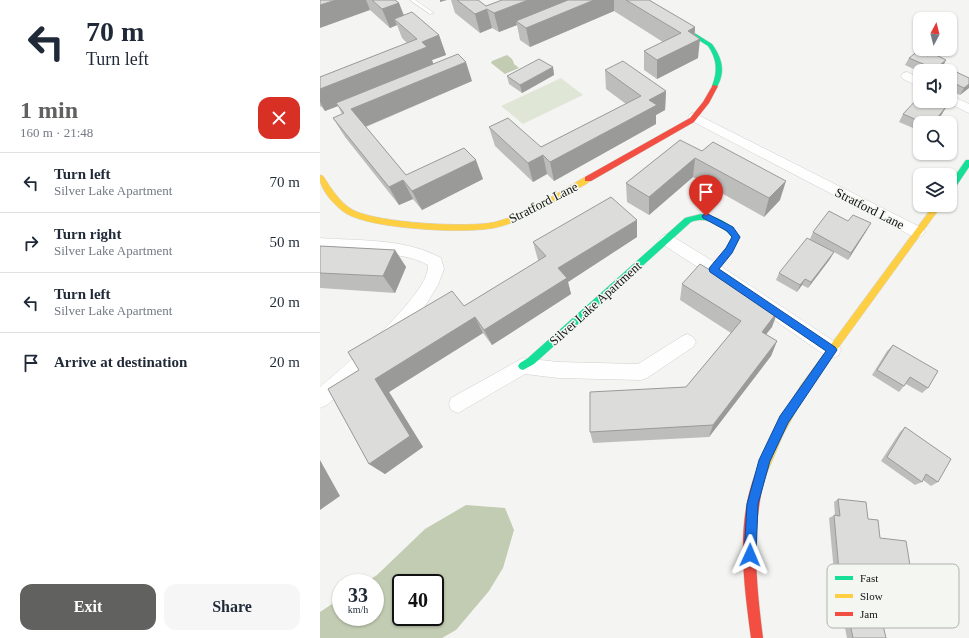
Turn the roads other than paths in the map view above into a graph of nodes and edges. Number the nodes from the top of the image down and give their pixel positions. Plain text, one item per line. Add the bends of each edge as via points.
1 (412, 0) edge
2 (638, 0) edge
3 (432, 13) dead end
4 (907, 76) dead end
5 (913, 79) edge
6 (957, 103) edge
7 (969, 109) edge
8 (694, 118) junction
9 (969, 162) edge
10 (320, 178) edge
11 (957, 179) edge
12 (933, 212) edge
13 (917, 232) junction
14 (667, 240) junction
15 (320, 244) edge
16 (713, 269) junction
17 (687, 342) dead end
18 (832, 350) junction
19 (523, 366) junction
20 (320, 399) edge
21 (458, 404) dead end
22 (757, 638) edge

1 - 3 lane
2 - 8 street, Stratford Lane via 710,45 716,52 720,67 716,83 701,111
4 - 5 street
6 - 7 street
8 - 10 street, Stratford Lane via 552,199 494,225 455,227 373,219 351,213 336,201
8 - 13 street, Stratford Lane
9 - 11 street
12 - 13 street
13 - 18 street
14 - 16 street
14 - 16 street, Silver Lake Apartment via 688,220 696,216 706,216 730,229 736,237
14 - 19 street, Silver Lake Apartment
15 - 20 street via 394,250 420,255 435,262 436,269 430,285 413,311
16 - 18 street
17 - 19 street via 641,372 558,370
18 - 22 street via 784,420 757,483 752,504 750,555
19 - 21 street, Silver Lake Apartment

